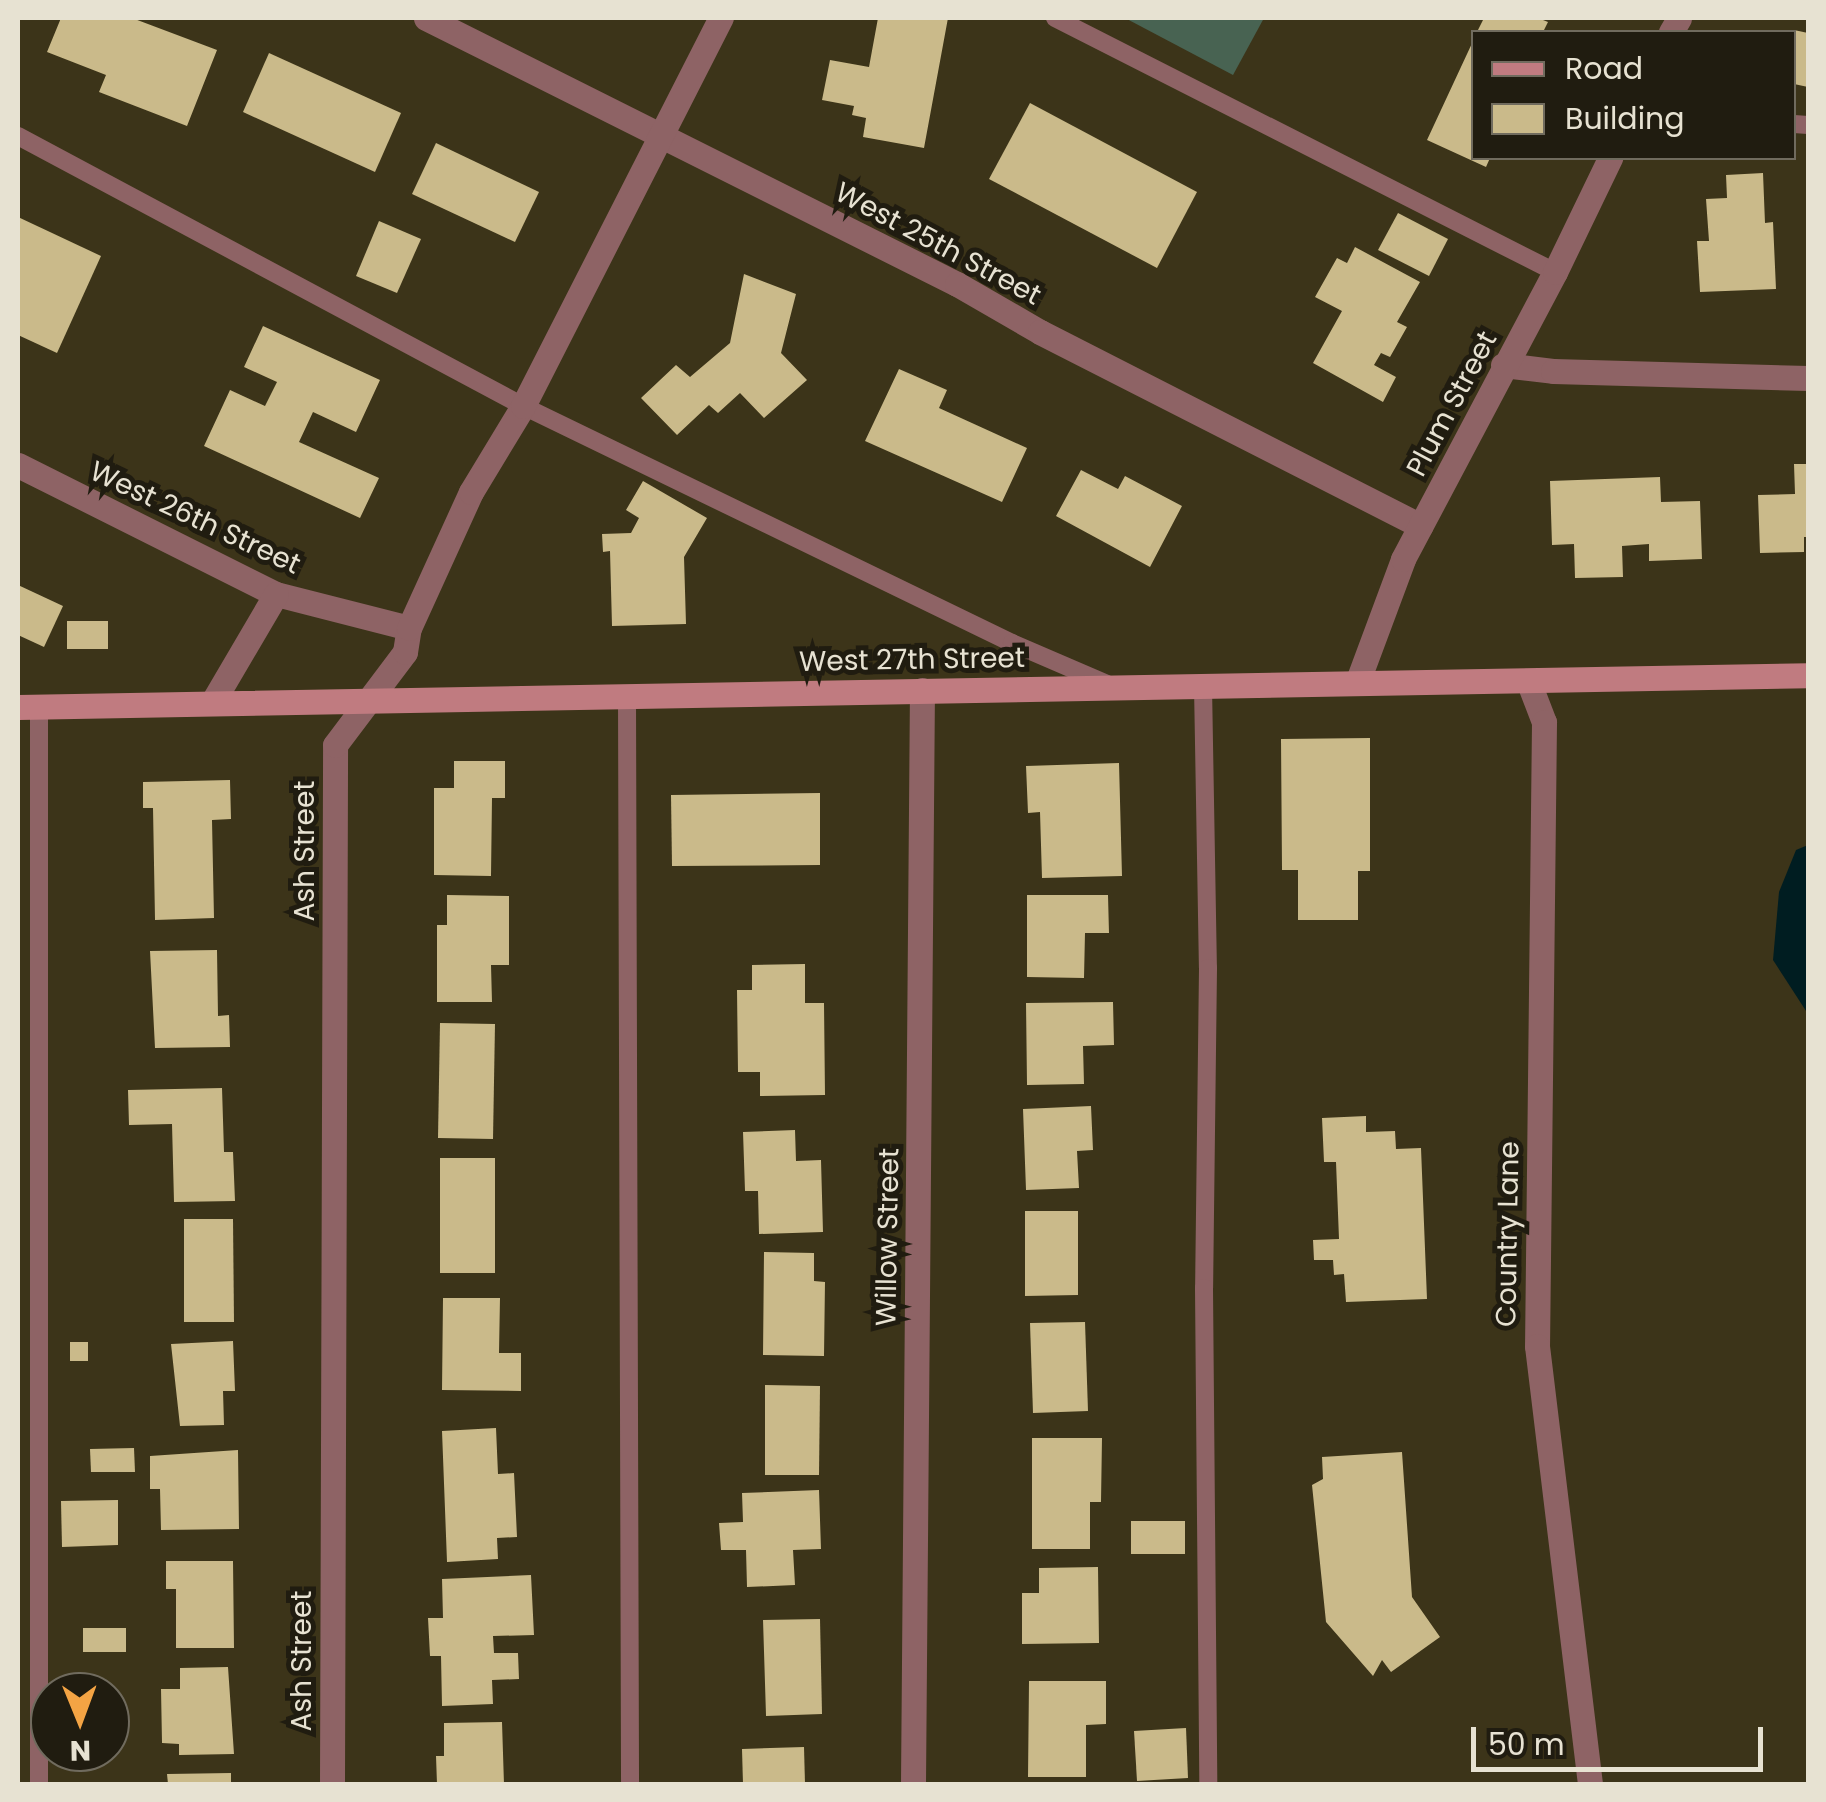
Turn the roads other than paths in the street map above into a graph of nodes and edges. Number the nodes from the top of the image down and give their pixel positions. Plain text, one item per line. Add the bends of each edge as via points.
1 (426, 18) edge
2 (721, 18) edge
3 (1055, 18) edge
4 (18, 136) edge
5 (664, 136) junction
6 (1609, 160) edge
7 (1556, 272) junction
8 (1503, 365) junction
9 (1808, 378) edge
10 (523, 406) junction
11 (18, 465) edge
12 (1420, 526) junction
13 (276, 594) junction
14 (410, 628) junction
15 (1808, 675) edge
16 (1358, 682) junction
17 (1529, 683) junction
18 (1111, 686) junction
19 (1203, 686) junction
20 (922, 690) junction
21 (627, 696) junction
22 (370, 700) junction
23 (212, 702) junction
24 (28, 707) edge
25 (39, 1784) edge
26 (332, 1784) edge
27 (630, 1784) edge
28 (913, 1784) edge
29 (1208, 1784) edge
30 (1590, 1784) edge

1 - 5 street, West 25th Street
2 - 5 street, Ash Street
3 - 7 lane
4 - 10 lane
5 - 10 street, Ash Street
5 - 12 street, West 25th Street
6 - 7 street, Plum Street
7 - 8 street, Plum Street
8 - 9 street
8 - 12 street, Plum Street
10 - 14 street, Ash Street via 471,492
10 - 18 lane
11 - 13 street, West 26th Street
12 - 16 street, Plum Street
13 - 14 street, West 26th Street
13 - 23 street
14 - 22 street, Ash Street via 405,652
15 - 17 main road, West 27th Street
16 - 17 main road, West 27th Street
16 - 19 main road, West 27th Street
17 - 30 street, Country Lane via 1544,722 1537,1346
18 - 19 main road, West 27th Street
18 - 20 main road, West 27th Street
19 - 29 lane
20 - 21 main road, West 27th Street
20 - 28 street, Willow Street
21 - 22 main road, West 27th Street
21 - 27 lane
22 - 23 main road, West 27th Street
22 - 26 street, Ash Street via 335,745
23 - 24 main road, West 27th Street
24 - 25 lane

